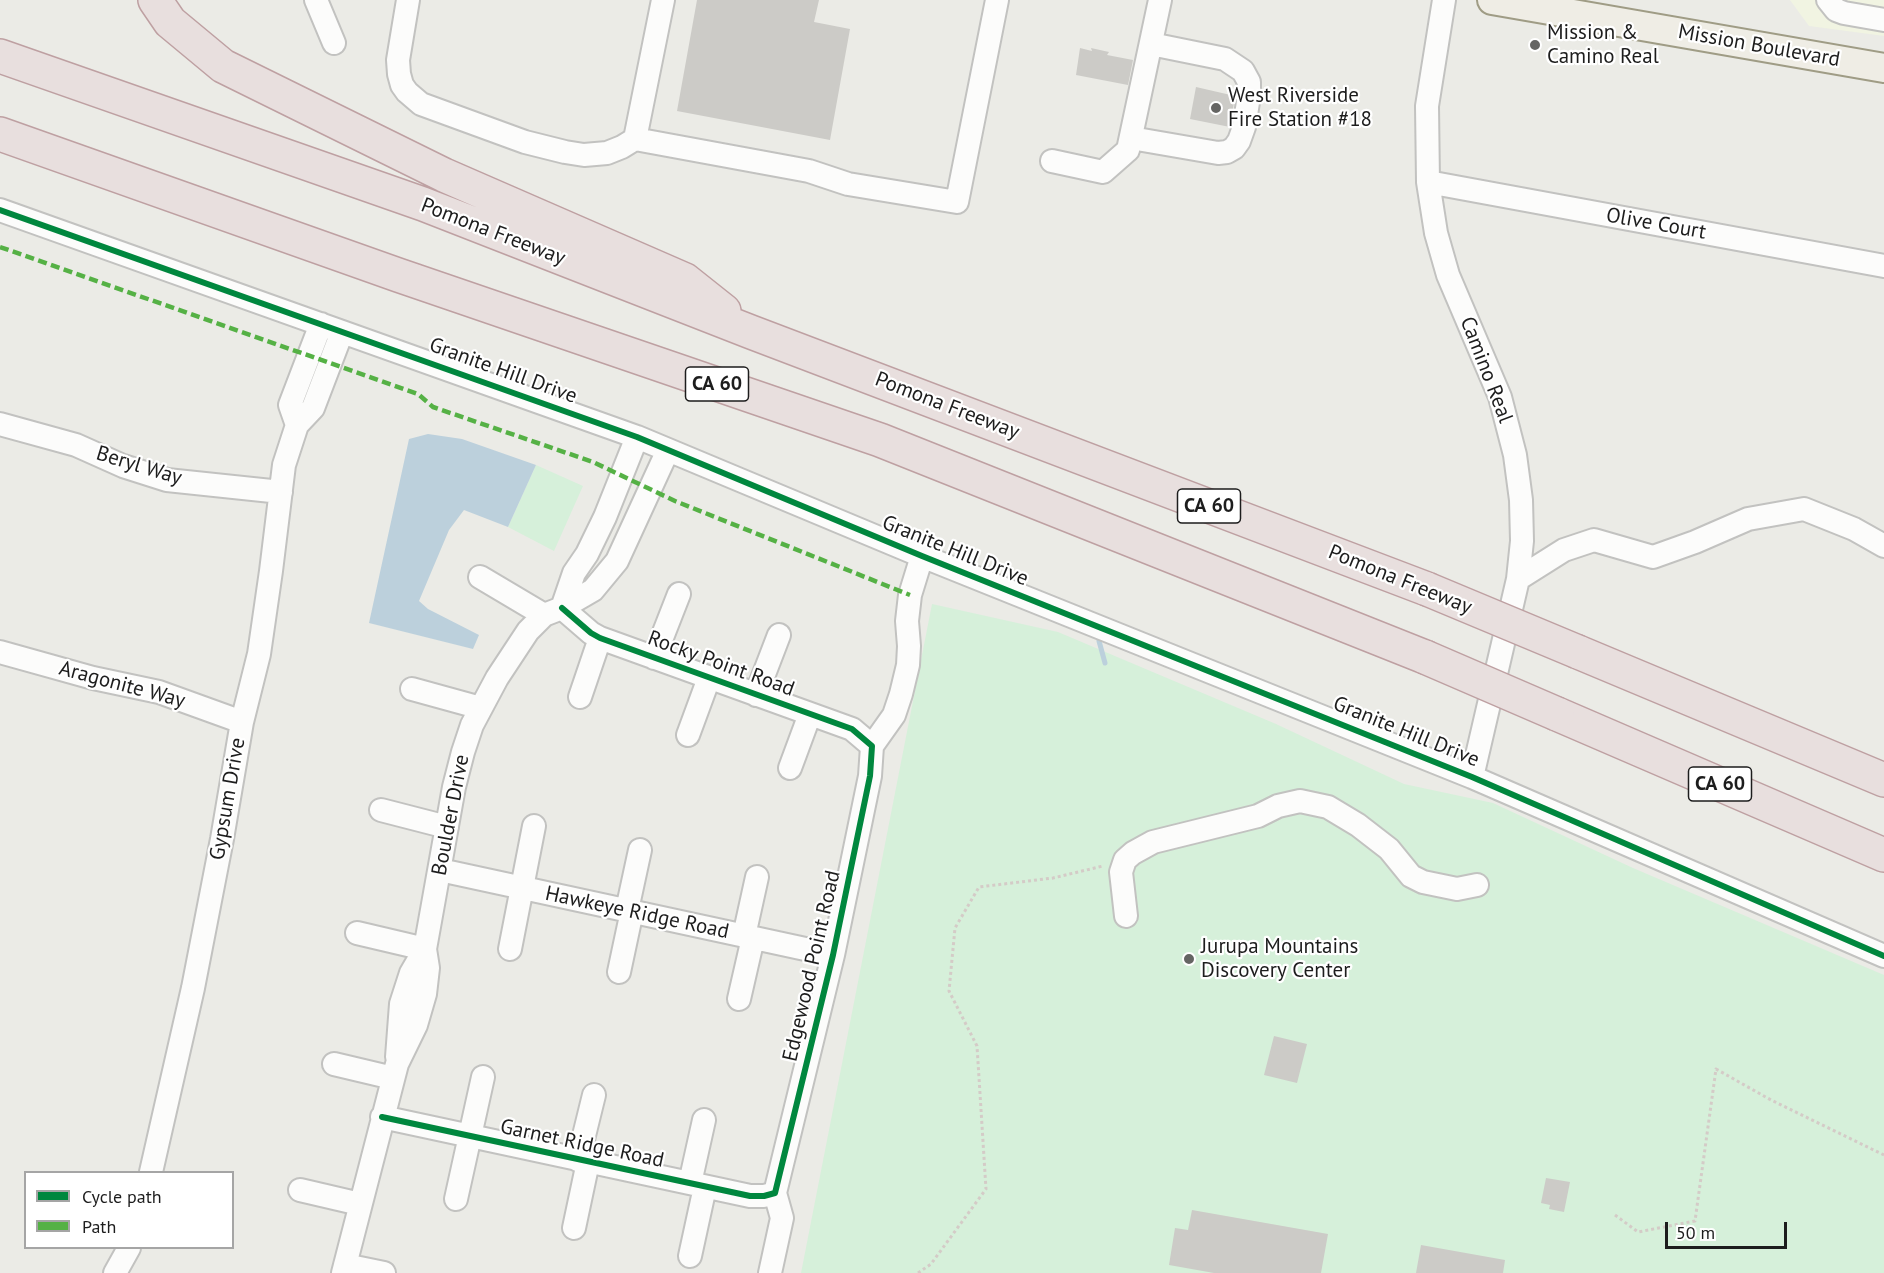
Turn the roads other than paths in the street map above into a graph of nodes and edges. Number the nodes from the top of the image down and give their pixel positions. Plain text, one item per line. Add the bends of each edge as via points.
1 (155, 0) edge
2 (316, 0) edge
3 (408, 0) edge
4 (663, 0) edge
5 (997, 0) edge
6 (1160, 0) edge
7 (1444, 0) edge
8 (1492, 0) edge
9 (1828, 0) edge
10 (1884, 20) edge
11 (334, 43) dead end
12 (1151, 44) junction
13 (0, 56) edge
14 (1884, 68) edge
15 (0, 134) edge
16 (1131, 138) junction
17 (635, 139) junction
18 (1052, 161) dead end
19 (1428, 182) junction
20 (0, 210) edge
21 (1884, 266) edge
22 (331, 328) junction
23 (751, 332) junction
24 (0, 424) edge
25 (637, 437) junction
26 (668, 450) junction
27 (281, 492) junction
28 (1884, 546) edge
29 (587, 554) junction
30 (922, 556) junction
31 (609, 570) junction
32 (480, 577) dead end
33 (1518, 579) junction
34 (679, 594) dead end
35 (553, 611) junction
36 (778, 635) dead end
37 (600, 638) junction
38 (0, 652) edge
39 (654, 658) junction
40 (709, 678) junction
41 (412, 689) dead end
42 (756, 694) junction
43 (580, 697) dead end
44 (481, 708) junction
45 (810, 714) junction
46 (242, 722) junction
47 (688, 735) dead end
48 (872, 746) junction
49 (790, 768) dead end
50 (1472, 777) junction
51 (1884, 780) edge
52 (381, 810) dead end
53 (534, 826) dead end
54 (447, 827) junction
55 (640, 850) dead end
56 (1884, 855) edge
57 (441, 870) junction
58 (757, 877) dead end
59 (1477, 885) dead end
60 (522, 888) junction
61 (629, 911) junction
62 (1126, 916) dead end
63 (357, 933) dead end
64 (749, 937) junction
65 (425, 949) junction
66 (510, 949) dead end
67 (833, 955) junction
68 (1884, 956) edge
69 (619, 972) dead end
70 (739, 999) dead end
71 (334, 1064) dead end
72 (395, 1071) junction
73 (483, 1077) dead end
74 (594, 1095) dead end
75 (382, 1117) junction
76 (704, 1120) dead end
77 (470, 1137) junction
78 (583, 1161) junction
79 (152, 1171) edge
80 (698, 1185) junction
81 (300, 1190) dead end
82 (775, 1193) junction
83 (456, 1198) dead end
84 (360, 1204) junction
85 (574, 1227) dead end
86 (128, 1249) edge
87 (690, 1256) dead end
88 (344, 1269) edge
89 (115, 1273) edge
90 (384, 1273) edge
91 (770, 1273) edge

1 - 23 highway via 170,22 223,66 444,175 685,280
2 - 11 street
3 - 17 street via 399,74 407,92 421,104 525,142 565,152 608,153
4 - 17 street
5 - 17 street via 957,202 848,184 809,171
6 - 12 street
7 - 19 street, Camino Real via 1427,106
8 - 14 main road, Mission Boulevard
9 - 10 street via 1844,14
12 - 16 street
12 - 16 street via 1225,59 1243,71 1249,82 1244,127 1234,148 1227,153
13 - 23 highway, Pomona Freeway / CA 60 via 423,204
15 - 56 highway, CA 60, bridge via 880,440 1425,657
16 - 18 street via 1128,150 1103,172
19 - 21 street, Olive Court
19 - 33 street, Camino Real via 1448,275 1500,397 1515,455 1522,531
20 - 22 street, Granite Hill Drive
22 - 25 street, Granite Hill Drive
22 - 27 street, Gypsum Drive via 313,408 297,425 284,465
23 - 51 highway, Pomona Freeway / CA 60, bridge via 1427,589
24 - 27 street, Beryl Way via 76,446 167,480
25 - 26 street, Granite Hill Drive
25 - 29 street, Boulder Drive
26 - 30 street, Granite Hill Drive
26 - 31 street, Boulder Drive via 617,561
27 - 46 street, Gypsum Drive via 259,654
28 - 33 street via 1804,509 1748,519 1653,556 1594,540 1563,550
29 - 31 street
29 - 35 street, Boulder Drive
30 - 48 street via 910,595 908,665 901,693 894,715
30 - 50 street, Granite Hill Drive
31 - 35 street, Boulder Drive via 593,590
32 - 35 street, Rocky Point Road
33 - 50 street, Camino Real
34 - 39 street
35 - 37 street, Rocky Point Road
35 - 44 street, Boulder Drive via 528,630
36 - 42 street
37 - 39 street, Rocky Point Road
37 - 43 street
38 - 46 street, Aragonite Way via 159,692
39 - 40 street, Rocky Point Road
40 - 42 street, Rocky Point Road
40 - 47 street
41 - 44 street
42 - 45 street, Rocky Point Road
44 - 54 street, Boulder Drive via 463,752
45 - 48 street, Rocky Point Road via 852,729
45 - 49 street
46 - 79 street, Gypsum Drive via 193,987
48 - 67 street, Edgewood Point Road via 870,776
50 - 68 street, Granite Hill Drive
52 - 54 street
53 - 60 street
54 - 57 street, Boulder Drive
55 - 61 street
57 - 60 street, Hawkeye Ridge Road
57 - 65 street, Boulder Drive
58 - 64 street
59 - 62 street via 1457,889 1411,876 1389,849 1358,825 1328,807 1300,801 1258,816 1153,842 1133,853 1125,860 1121,872
60 - 61 street, Hawkeye Ridge Road
60 - 66 street
61 - 64 street, Hawkeye Ridge Road
61 - 69 street
63 - 65 street
64 - 67 street, Hawkeye Ridge Road
64 - 70 street
65 - 72 street, Boulder Drive via 400,1004
67 - 82 street, Edgewood Point Road
71 - 72 street
72 - 75 street, Boulder Drive
73 - 77 street
74 - 78 street
75 - 77 street, Garnet Ridge Road
75 - 84 street, Boulder Drive
76 - 80 street
77 - 78 street, Garnet Ridge Road
77 - 83 street
78 - 80 street, Garnet Ridge Road
78 - 85 street
80 - 82 street, Garnet Ridge Road via 750,1196
80 - 87 street
81 - 84 street
82 - 91 street via 782,1218
84 - 88 street, Boulder Drive
86 - 89 street
88 - 90 street

